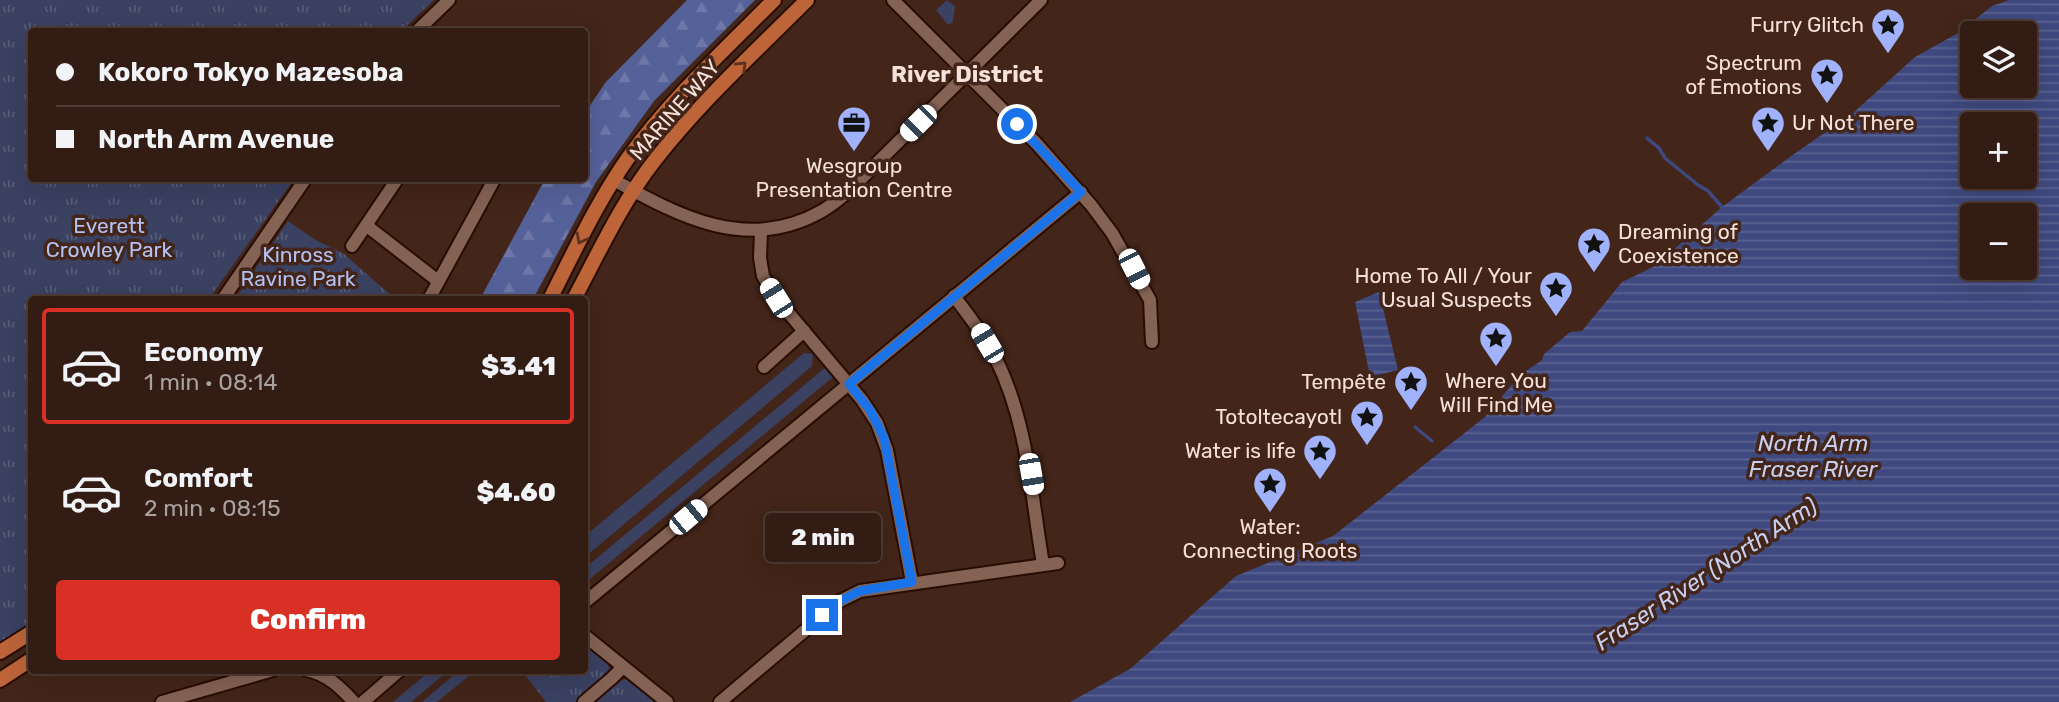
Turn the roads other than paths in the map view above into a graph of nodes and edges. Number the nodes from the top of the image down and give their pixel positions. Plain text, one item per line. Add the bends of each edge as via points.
1 (449, 0) edge
2 (774, 0) edge
3 (807, 0) edge
4 (893, 0) edge
5 (1041, 0) edge
6 (420, 28) edge
7 (967, 74) junction
8 (614, 180) junction
9 (303, 182) edge
10 (395, 182) edge
11 (493, 182) edge
12 (634, 191) junction
13 (1081, 192) junction
14 (367, 226) junction
15 (761, 231) junction
16 (352, 246) dead end
17 (438, 281) junction
18 (225, 296) edge
19 (430, 296) edge
20 (552, 296) edge
21 (576, 296) edge
22 (954, 296) junction
23 (804, 331) junction
24 (1152, 342) dead end
25 (764, 367) dead end
26 (849, 384) junction
27 (1058, 563) dead end
28 (1043, 564) junction
29 (912, 582) junction
30 (588, 600) edge
31 (28, 634) edge
32 (588, 638) edge
33 (0, 652) edge
34 (28, 662) edge
35 (623, 667) junction
36 (258, 674) edge
37 (319, 674) edge
38 (395, 674) edge
39 (0, 680) edge
40 (162, 702) edge
41 (354, 702) edge
42 (363, 702) edge
43 (584, 702) edge
44 (667, 702) edge
45 (720, 702) edge

1 - 6 street
2 - 8 main road, MARINE WAY via 652,125
12 -> 3 main road, MARINE WAY via 695,113
4 - 7 street
5 - 7 street
7 - 13 street
7 - 15 street via 842,197 804,220
8 - 12 street
8 -> 20 main road, MARINE WAY
9 - 18 street
10 - 14 street
11 - 17 street
12 - 15 street via 704,224
12 - 21 main road, MARINE WAY
13 - 22 street
13 - 24 street via 1112,233 1150,300
14 - 16 street
14 - 17 street
15 - 23 street via 763,276
17 - 19 street
22 - 26 street
22 - 28 street via 978,327 1012,398 1031,474
23 - 25 street
23 - 26 street
26 - 29 street via 884,438
26 - 30 street
27 - 28 street
28 - 29 street
29 - 45 street via 849,595
31 - 33 main road
32 - 35 street
34 - 39 main road
35 - 43 street
35 - 44 street
36 - 40 street
37 - 41 street
38 - 42 street

